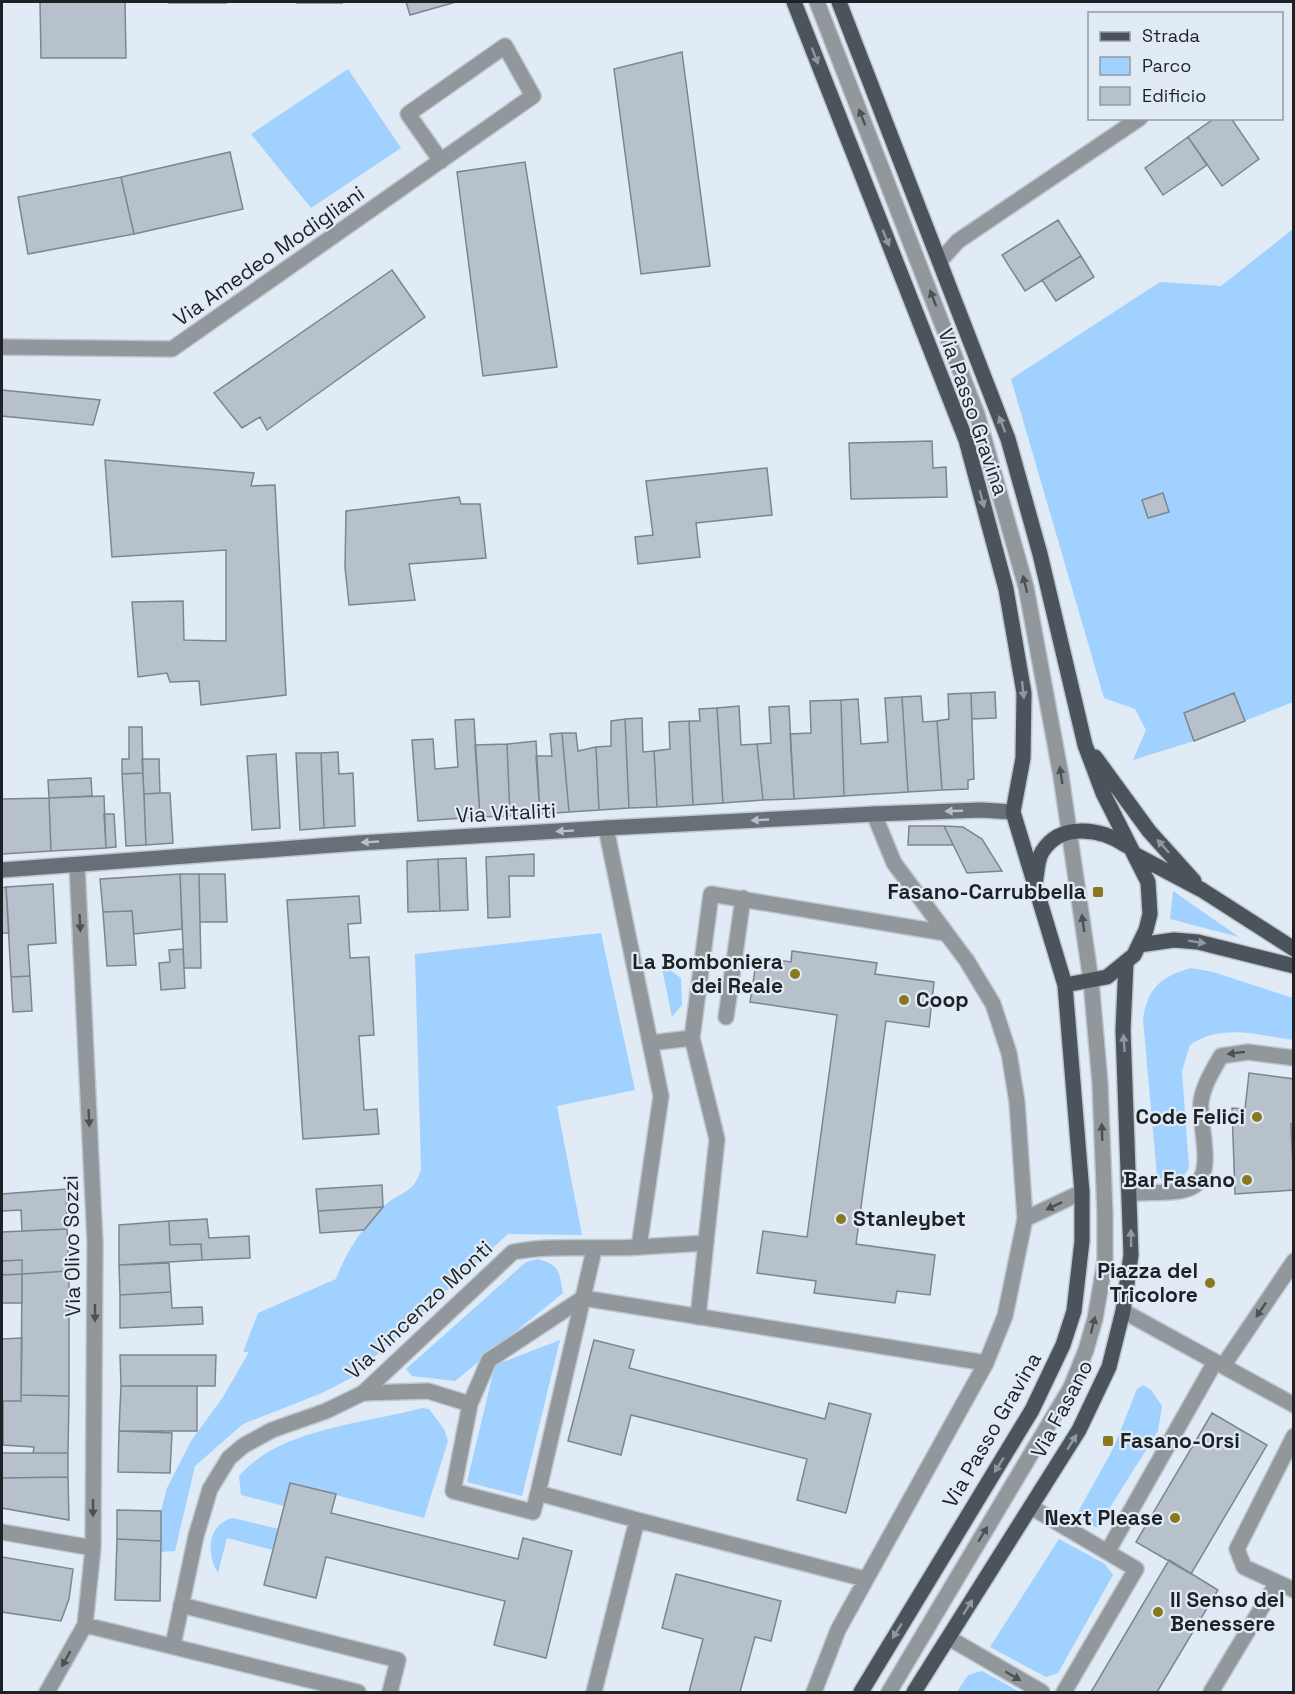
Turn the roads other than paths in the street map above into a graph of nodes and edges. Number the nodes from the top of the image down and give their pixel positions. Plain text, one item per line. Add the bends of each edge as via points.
1 (794, 2) edge
2 (817, 2) edge
3 (840, 2) edge
4 (1137, 120) edge
5 (441, 161) junction
6 (940, 261) junction
7 (2, 347) edge
8 (1085, 745) junction
9 (1013, 812) junction
10 (874, 814) junction
11 (606, 828) junction
12 (1068, 833) junction
13 (1130, 850) junction
14 (77, 865) junction
15 (2, 870) edge
16 (1035, 887) junction
17 (1202, 890) junction
18 (743, 898) junction
19 (945, 933) junction
20 (1139, 945) junction
21 (1293, 950) edge
22 (1126, 963) junction
23 (1293, 966) edge
24 (1091, 981) junction
25 (1065, 985) junction
26 (726, 1017) dead end
27 (692, 1038) junction
28 (650, 1043) junction
29 (1293, 1058) edge
30 (1082, 1192) junction
31 (1130, 1194) junction
32 (1025, 1220) junction
33 (706, 1244) junction
34 (639, 1247) junction
35 (594, 1250) junction
36 (1293, 1261) edge
37 (583, 1298) junction
38 (1123, 1311) junction
39 (698, 1317) junction
40 (986, 1363) junction
41 (1219, 1364) junction
42 (363, 1393) junction
43 (470, 1404) junction
44 (1293, 1405) edge
45 (1293, 1436) edge
46 (538, 1493) junction
47 (1031, 1507) junction
48 (637, 1520) junction
49 (2, 1532) edge
50 (93, 1548) junction
51 (1108, 1551) junction
52 (865, 1579) junction
53 (1276, 1584) junction
54 (1293, 1590) edge
55 (181, 1605) junction
56 (85, 1625) junction
57 (949, 1638) junction
58 (173, 1645) junction
59 (47, 1692) edge
60 (358, 1692) edge
61 (390, 1692) edge
62 (594, 1692) edge
63 (814, 1692) edge
64 (861, 1692) edge
65 (889, 1692) edge
66 (914, 1692) edge
67 (1042, 1692) edge
68 (1064, 1692) edge
69 (1210, 1692) edge

1 -> 9 main road, Via Passo Gravina via 966,440 1006,589 1024,693 1023,758
12 -> 2 street via 1026,587 977,414
3 - 6 main road, Via Passo Gravina
4 - 6 street via 958,241
5 - 5 street, Via Amedeo Modigliani via 534,96 505,46 408,114
5 - 7 street, Via Amedeo Modigliani via 172,349
8 -> 6 main road, Via Passo Gravina via 1041,554 1008,439
8 - 13 main road, Via Passo Gravina
17 -> 8 main road via 1149,831
9 -> 10 street, Via Vitaliti
9 - 16 main road, Via Passo Gravina
10 -> 11 street, Via Vitaliti
10 - 19 street via 894,863
11 -> 14 street, Via Vitaliti
11 - 28 street
12 - 13 main road via 1102,832
12 - 16 main road via 1041,852
24 -> 12 street
13 - 17 main road
13 - 20 main road, Via Passo Gravina via 1148,882 1150,898 1150,914
14 - 15 street, Via Vitaliti
14 -> 50 street, Via Olivo Sozzi via 95,1243
16 - 25 main road, Via Passo Gravina
17 - 21 main road
18 - 19 street
18 - 26 street
18 - 27 street via 711,894
19 - 32 street via 993,1004 1009,1053 1017,1102
20 - 22 main road, Via Passo Gravina
20 -> 23 main road via 1174,940 1198,942
22 - 24 main road
31 -> 22 main road, Via Fasano via 1123,1030
24 - 25 main road
65 -> 24 street via 1064,1402 1086,1350 1105,1261 1100,1095
25 - 30 main road, Via Passo Gravina
27 - 28 street
27 - 33 street via 717,1139
28 - 34 street via 661,1096
29 -> 31 street via 1248,1052 1221,1056 1200,1103 1205,1169 1200,1181 1191,1188
30 -> 32 street
30 -> 64 main road, Via Passo Gravina via 1082,1241 1074,1311 1049,1379
38 -> 31 main road, Via Fasano via 1131,1255
32 - 40 street via 1005,1316
33 - 34 street, Via Vincenzo Monti
33 - 39 street
34 - 35 street, Via Vincenzo Monti
35 - 37 street
35 - 42 street, Via Vincenzo Monti via 533,1248 513,1252
36 -> 41 street
37 - 39 street
37 - 43 street via 489,1360
37 - 46 street
38 - 41 street
47 -> 38 main road, Via Fasano via 1096,1397 1110,1367
39 - 40 street
40 - 52 street
41 - 44 street
41 - 51 street
42 - 43 street via 428,1391
42 - 55 street, Via Vincenzo Monti via 272,1430 229,1458 210,1489 195,1536
43 - 46 street via 453,1491 534,1512
45 - 53 street via 1238,1549 1244,1567
46 - 48 street
47 - 51 street
57 -> 47 main road, Via Fasano
48 - 52 street
48 - 62 street
49 - 50 street
50 - 56 street, Via Olivo Sozzi
51 - 68 street via 1136,1569
52 - 63 street via 838,1630
53 - 54 street
53 - 69 street
55 - 58 street, Via Vincenzo Monti
55 - 61 street via 398,1660
56 - 58 street
56 -> 59 street
57 - 66 main road, Via Fasano
57 -> 67 street
58 - 60 street

